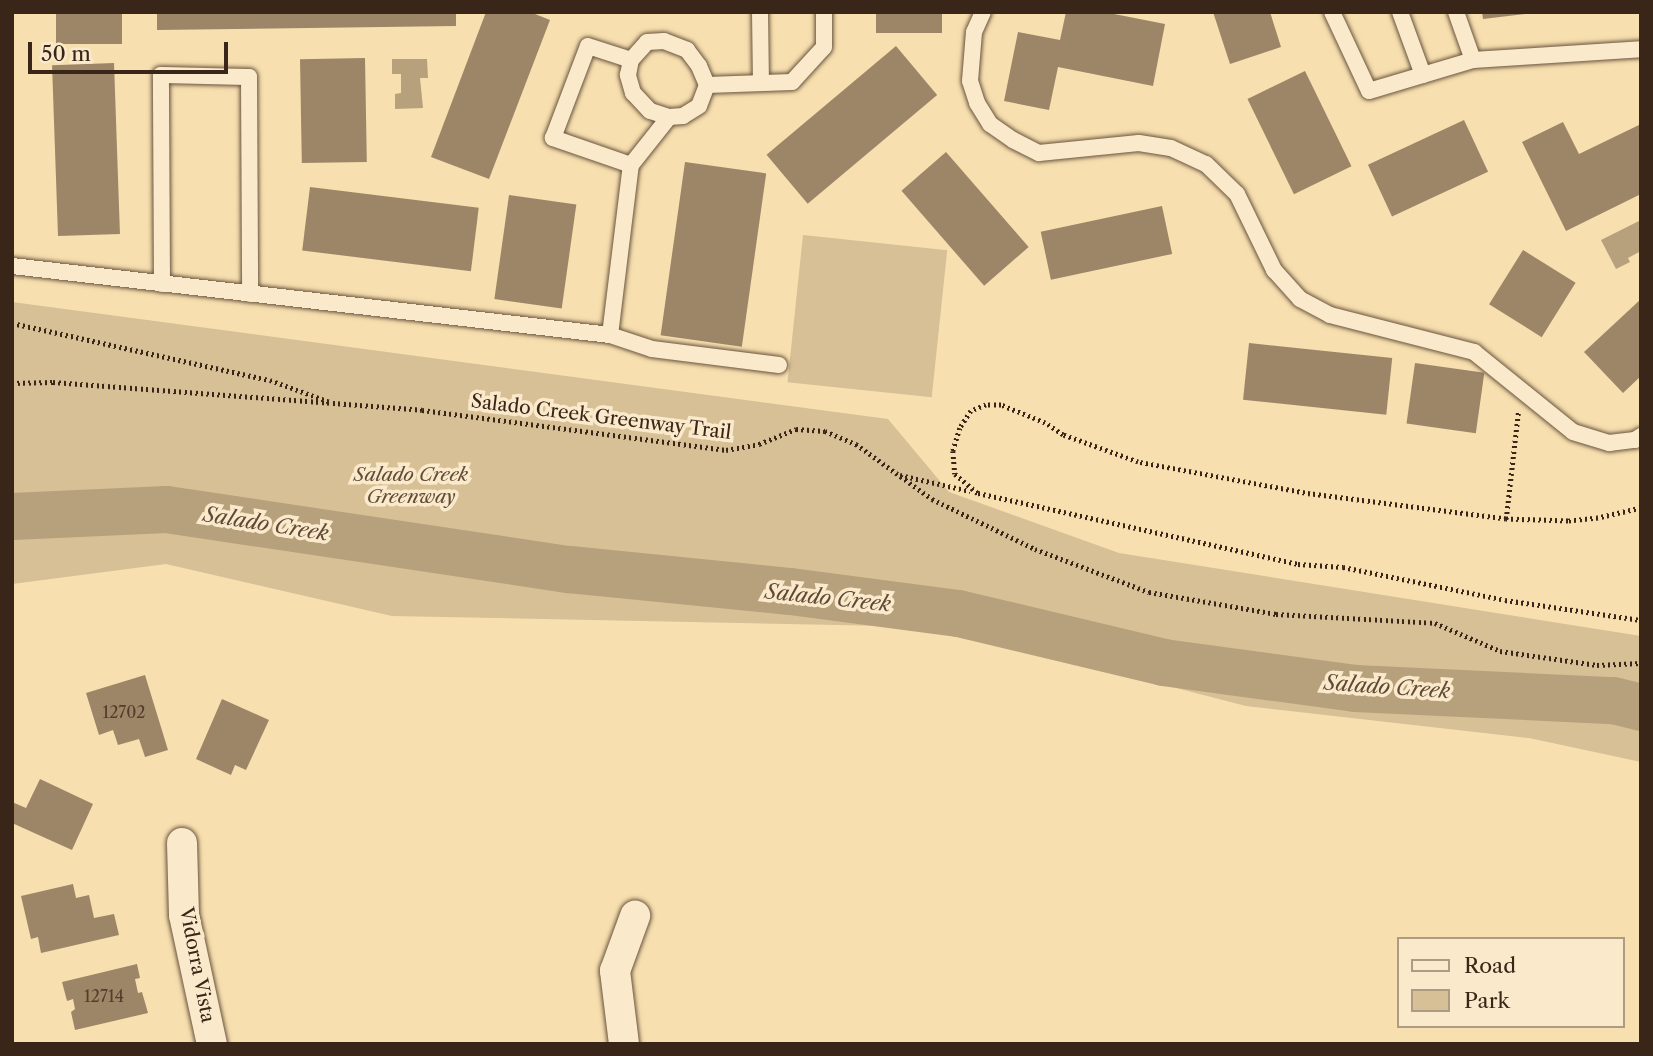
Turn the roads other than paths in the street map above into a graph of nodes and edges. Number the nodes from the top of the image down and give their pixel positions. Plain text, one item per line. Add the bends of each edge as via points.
1 (760, 12) edge
2 (824, 12) edge
3 (983, 12) edge
4 (1332, 12) edge
5 (1400, 12) edge
6 (1456, 12) edge
7 (1641, 49) edge
8 (1473, 60) junction
9 (631, 61) junction
10 (1423, 75) junction
11 (761, 82) junction
12 (707, 85) junction
13 (669, 117) junction
14 (631, 165) junction
15 (12, 266) edge
16 (162, 284) junction
17 (250, 294) junction
18 (610, 335) junction
19 (779, 365) dead end
20 (1641, 436) edge
21 (182, 843) dead end
22 (635, 916) dead end
23 (212, 1044) edge
24 (624, 1044) edge

1 - 11 lane
2 - 11 lane via 824,47 792,82
3 - 20 lane via 974,32 970,80 990,124 1039,153 1139,143 1171,148 1206,164 1237,194 1274,270 1300,299 1330,315 1474,352 1573,432 1609,443
4 - 10 lane via 1369,91
5 - 10 lane
6 - 8 lane
7 - 8 lane
8 - 10 lane
9 - 12 lane via 647,42 664,41 687,50
9 - 13 lane via 628,75 633,93 650,111
9 - 14 lane via 588,46 553,138
11 - 12 lane
12 - 13 lane via 699,106 683,116
13 - 14 lane
14 - 18 lane
15 - 16 lane
16 - 17 lane
16 - 17 lane via 161,75 249,77
17 - 18 lane
18 - 19 lane via 652,349
21 - 23 street, Vidorra Vista via 184,915
22 - 24 street via 615,971

